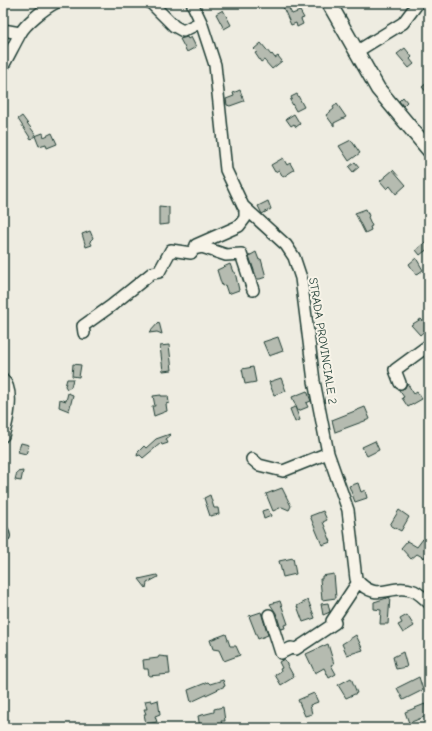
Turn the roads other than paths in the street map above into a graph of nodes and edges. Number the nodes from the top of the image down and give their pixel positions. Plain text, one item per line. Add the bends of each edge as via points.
1 (55, 3) edge
2 (150, 3) edge
3 (192, 3) edge
4 (329, 3) edge
5 (418, 3) edge
6 (202, 22) junction
7 (3, 30) edge
8 (20, 33) junction
9 (356, 52) junction
10 (3, 66) edge
11 (429, 150) edge
12 (245, 208) junction
13 (203, 247) junction
14 (253, 290) dead end
15 (84, 333) dead end
16 (429, 345) edge
17 (3, 380) edge
18 (400, 383) dead end
19 (3, 436) edge
20 (328, 453) junction
21 (252, 459) dead end
22 (3, 532) edge
23 (4, 536) edge
24 (358, 582) junction
25 (429, 603) edge
26 (269, 615) dead end

1 - 8 street via 47,7
2 - 6 street via 174,26 183,31
3 - 6 street, STRADA PROVINCIALE 2
4 - 9 main road
5 - 9 street via 403,23
6 - 12 street, STRADA PROVINCIALE 2 via 215,65 226,170
7 - 8 street
8 - 10 street
9 - 11 main road via 378,89
12 - 13 street via 245,218 239,226 196,245
12 - 20 street, STRADA PROVINCIALE 2 via 286,245 294,257 301,278 314,380
13 - 14 street via 226,255 241,254
13 - 15 street via 194,249 191,253 171,250 160,272 152,273 83,326
16 - 18 street via 395,370
17 - 19 street via 8,388 8,416
20 - 21 street via 283,470 259,465
20 - 24 street, STRADA PROVINCIALE 2 via 348,510 353,562
22 - 23 street
24 - 25 street via 372,593 408,590 416,592
24 - 26 street via 332,621 335,622 296,649 291,648 281,653

